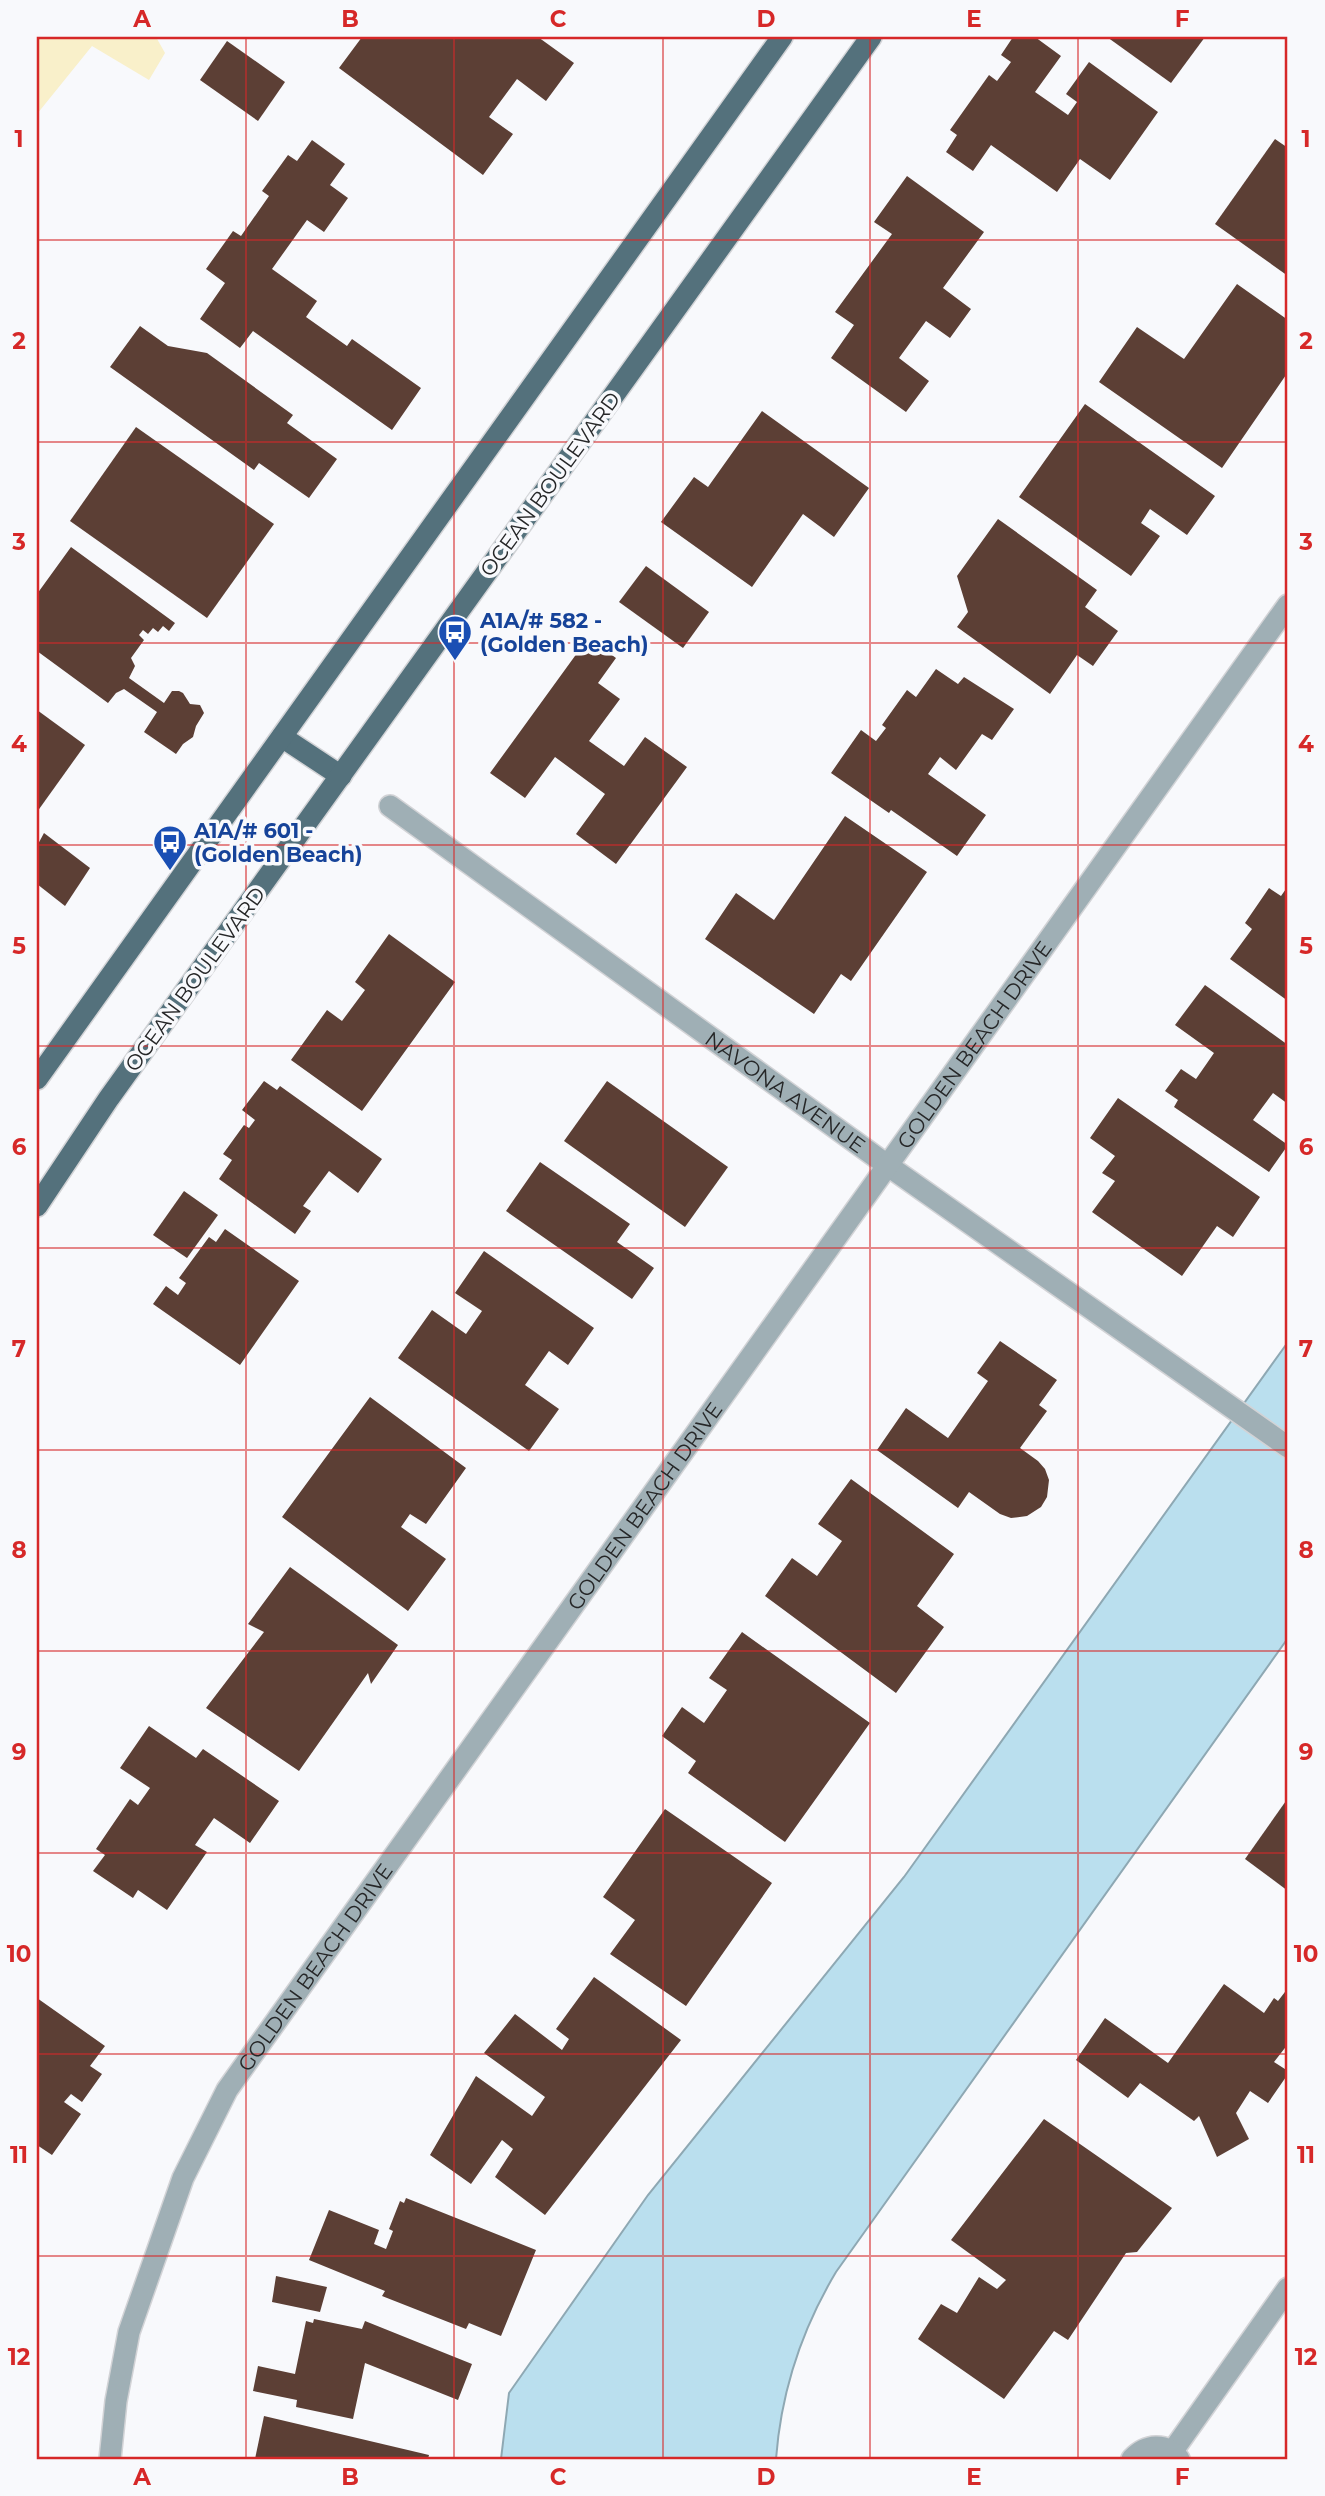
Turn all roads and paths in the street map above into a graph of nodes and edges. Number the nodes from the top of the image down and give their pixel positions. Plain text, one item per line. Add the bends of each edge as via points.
1 (782, 37) edge
2 (871, 37) edge
3 (1288, 605) edge
4 (282, 737) junction
5 (341, 776) junction
6 (390, 806) dead end
7 (37, 1079) edge
8 (887, 1165) junction
9 (37, 1206) edge
10 (1288, 1447) edge
11 (1288, 2288) edge
12 (1176, 2455) edge
13 (110, 2459) edge
14 (1132, 2459) edge

1 - 4 main road
2 - 5 main road, OCEAN BOULEVARD
3 - 8 street, GOLDEN BEACH DRIVE
4 - 5 main road
4 - 7 main road
5 - 9 main road, OCEAN BOULEVARD
6 - 8 street, NAVONA AVENUE
8 - 10 street, NAVONA AVENUE
8 - 13 street, GOLDEN BEACH DRIVE via 227,2090 183,2178 129,2332
11 - 12 street
12 - 14 street via 1154,2447 1143,2449

